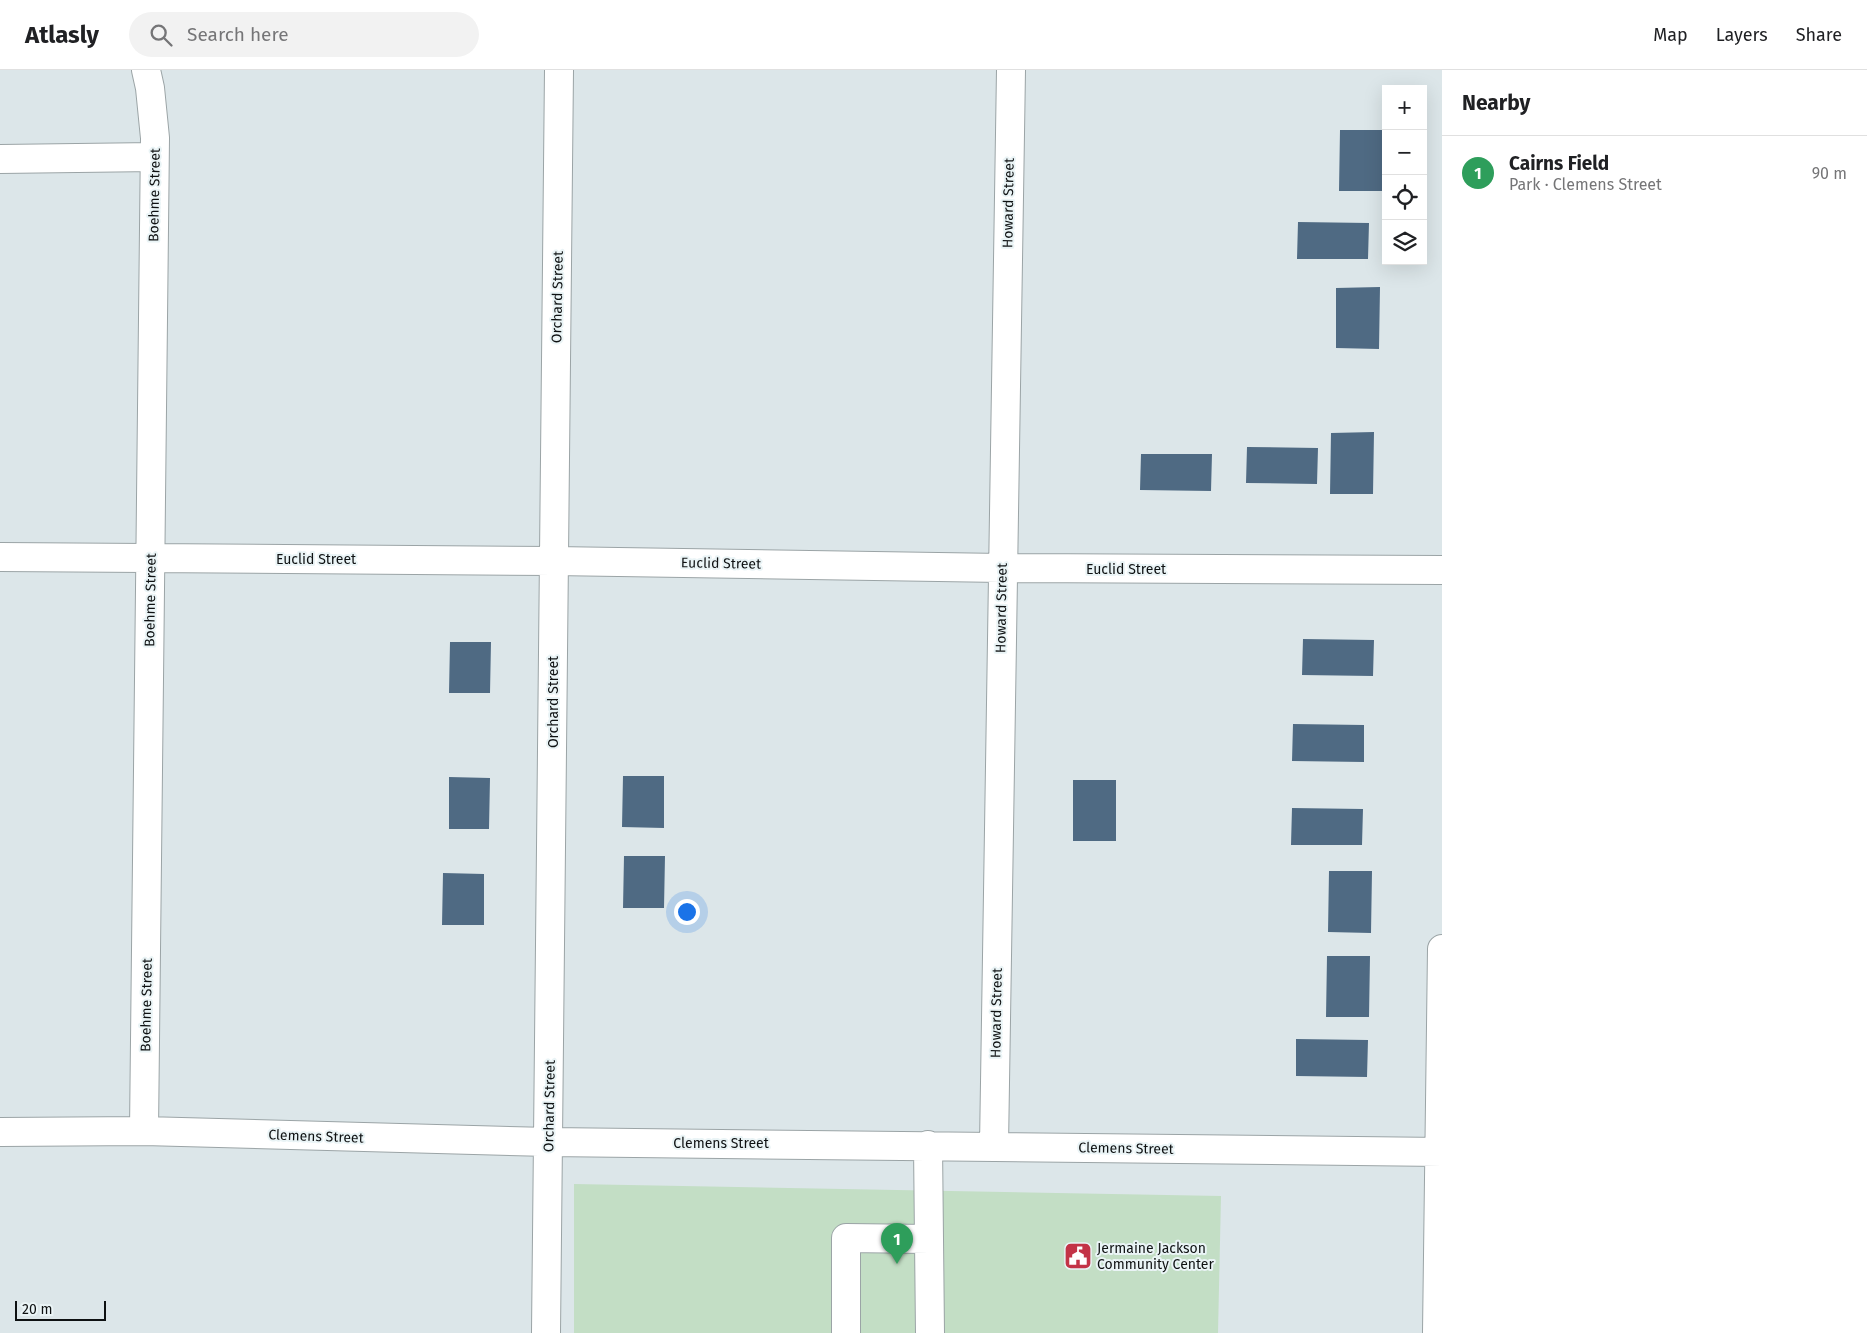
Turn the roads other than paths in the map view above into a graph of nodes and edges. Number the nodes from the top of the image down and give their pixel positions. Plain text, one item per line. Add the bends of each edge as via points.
1 (146, 70) edge
2 (560, 70) edge
3 (1011, 70) edge
4 (154, 157) junction
5 (0, 159) edge
6 (0, 556) edge
7 (150, 559) junction
8 (554, 560) junction
9 (1002, 568) junction
10 (1442, 570) edge
11 (1442, 949) edge
12 (144, 1131) junction
13 (0, 1132) edge
14 (549, 1142) junction
15 (928, 1145) junction
16 (994, 1146) junction
17 (1440, 1152) edge
18 (929, 1239) junction
19 (546, 1333) edge
20 (846, 1333) edge
21 (930, 1333) edge
22 (1437, 1333) edge

1 - 4 street, Boehme Street via 155,138
2 - 8 street, Orchard Street
3 - 9 street, Howard Street
4 - 5 street
4 - 7 street, Boehme Street
6 - 7 street, Euclid Street
7 - 8 street, Euclid Street
7 - 12 street, Boehme Street
8 - 9 street, Euclid Street
8 - 14 street, Orchard Street
9 - 10 street, Euclid Street
9 - 16 street, Howard Street
11 - 17 street
12 - 13 street, Clemens Street
12 - 14 street, Clemens Street
14 - 15 street, Clemens Street
14 - 19 street, Orchard Street
15 - 16 street, Clemens Street
15 - 18 street
16 - 17 street, Clemens Street
17 - 22 street
18 - 20 street via 846,1238
18 - 21 street

